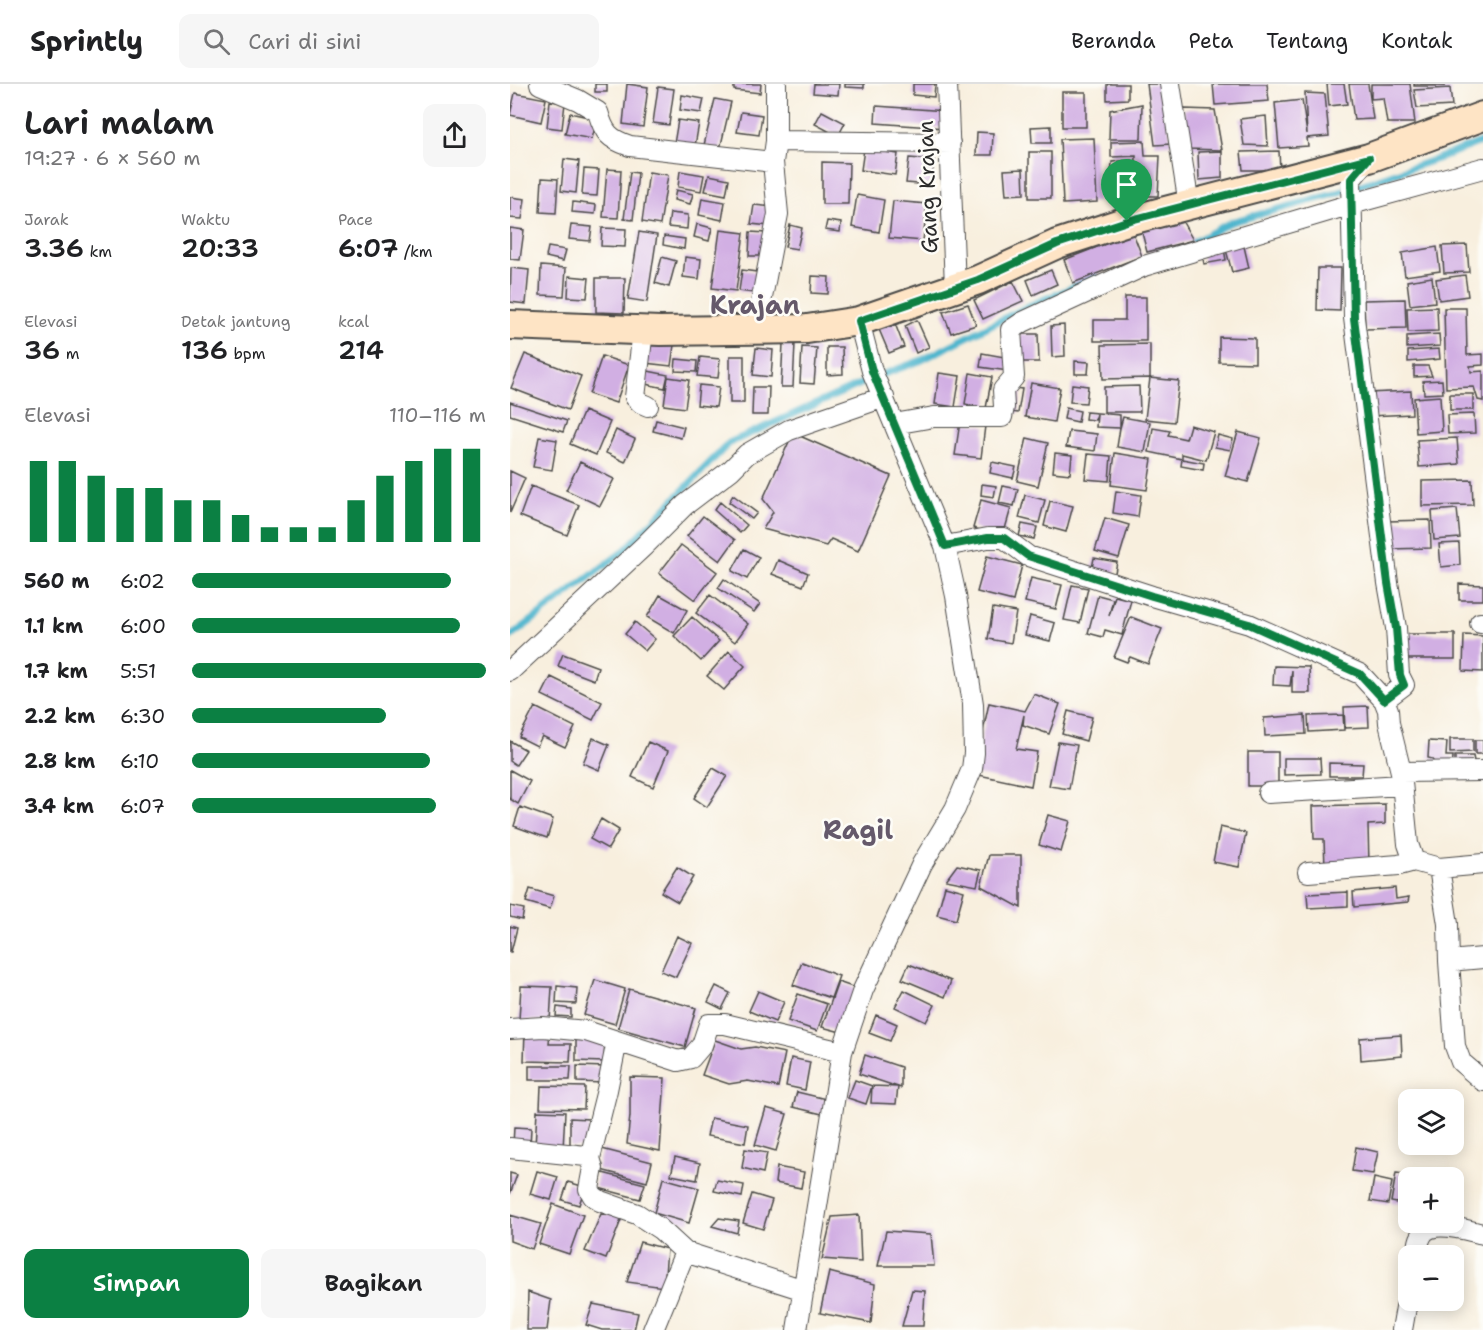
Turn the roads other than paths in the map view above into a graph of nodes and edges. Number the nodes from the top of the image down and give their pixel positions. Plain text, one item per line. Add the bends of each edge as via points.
1 (540, 84) edge
2 (776, 84) edge
3 (947, 84) edge
4 (1170, 84) edge
5 (1483, 117) edge
6 (776, 141) junction
7 (950, 143) junction
8 (1369, 158) junction
9 (773, 162) junction
10 (1483, 168) edge
11 (1352, 204) junction
12 (1189, 205) junction
13 (955, 287) junction
14 (859, 321) junction
15 (510, 324) edge
16 (756, 329) junction
17 (643, 331) junction
18 (882, 394) junction
19 (648, 406) dead end
20 (894, 424) junction
21 (945, 546) junction
22 (510, 672) edge
23 (1384, 700) junction
24 (1483, 771) edge
25 (1401, 778) junction
26 (1268, 793) dead end
27 (1414, 861) junction
28 (1483, 864) edge
29 (1439, 868) junction
30 (1308, 872) dead end
31 (1483, 958) edge
32 (1449, 961) junction
33 (510, 1029) edge
34 (616, 1041) junction
35 (842, 1052) junction
36 (1481, 1077) edge
37 (510, 1148) edge
38 (590, 1158) junction
39 (1483, 1234) edge
40 (1419, 1245) edge
41 (685, 1252) junction
42 (804, 1290) junction
43 (1405, 1311) edge
44 (653, 1330) edge
45 (797, 1330) edge
46 (1402, 1330) edge

1 - 9 street via 598,112 603,128 614,141
2 - 6 street
3 - 7 street, Gang Krajan
4 - 12 street
5 - 8 main road
6 - 7 street
6 - 9 street
7 - 13 street, Gang Krajan
8 - 11 street via 1351,179
8 - 12 main road
9 - 16 street via 778,214
10 - 11 street
11 - 20 street via 1144,266 1023,322 1011,330 1014,377 1003,390 1002,417 933,417
11 - 23 street via 1354,318 1404,685
12 - 13 main road via 1057,244
13 - 14 main road
14 - 16 main road via 807,329
14 - 18 street
15 - 17 main road
16 - 17 main road
17 - 19 street via 635,397
18 - 20 street
18 - 22 street via 789,430 747,454 685,506
20 - 21 street
21 - 23 street via 1004,538 1028,556 1249,624 1360,674
21 - 35 street via 973,704 972,769 863,990
23 - 25 street
24 - 25 street
25 - 26 street
25 - 27 street via 1408,844
27 - 29 street
27 - 30 street
28 - 29 street
29 - 32 street
31 - 32 street
32 - 36 street via 1455,1046 1461,1062
33 - 34 street via 586,1031
34 - 35 street via 678,1061 691,1058 702,1045 709,1023 725,1023
34 - 38 street
35 - 42 street
37 - 38 street
38 - 41 street via 593,1196 637,1214
39 - 40 street via 1432,1227 1420,1236
41 - 42 street
41 - 44 street
42 - 45 street
43 - 46 street

